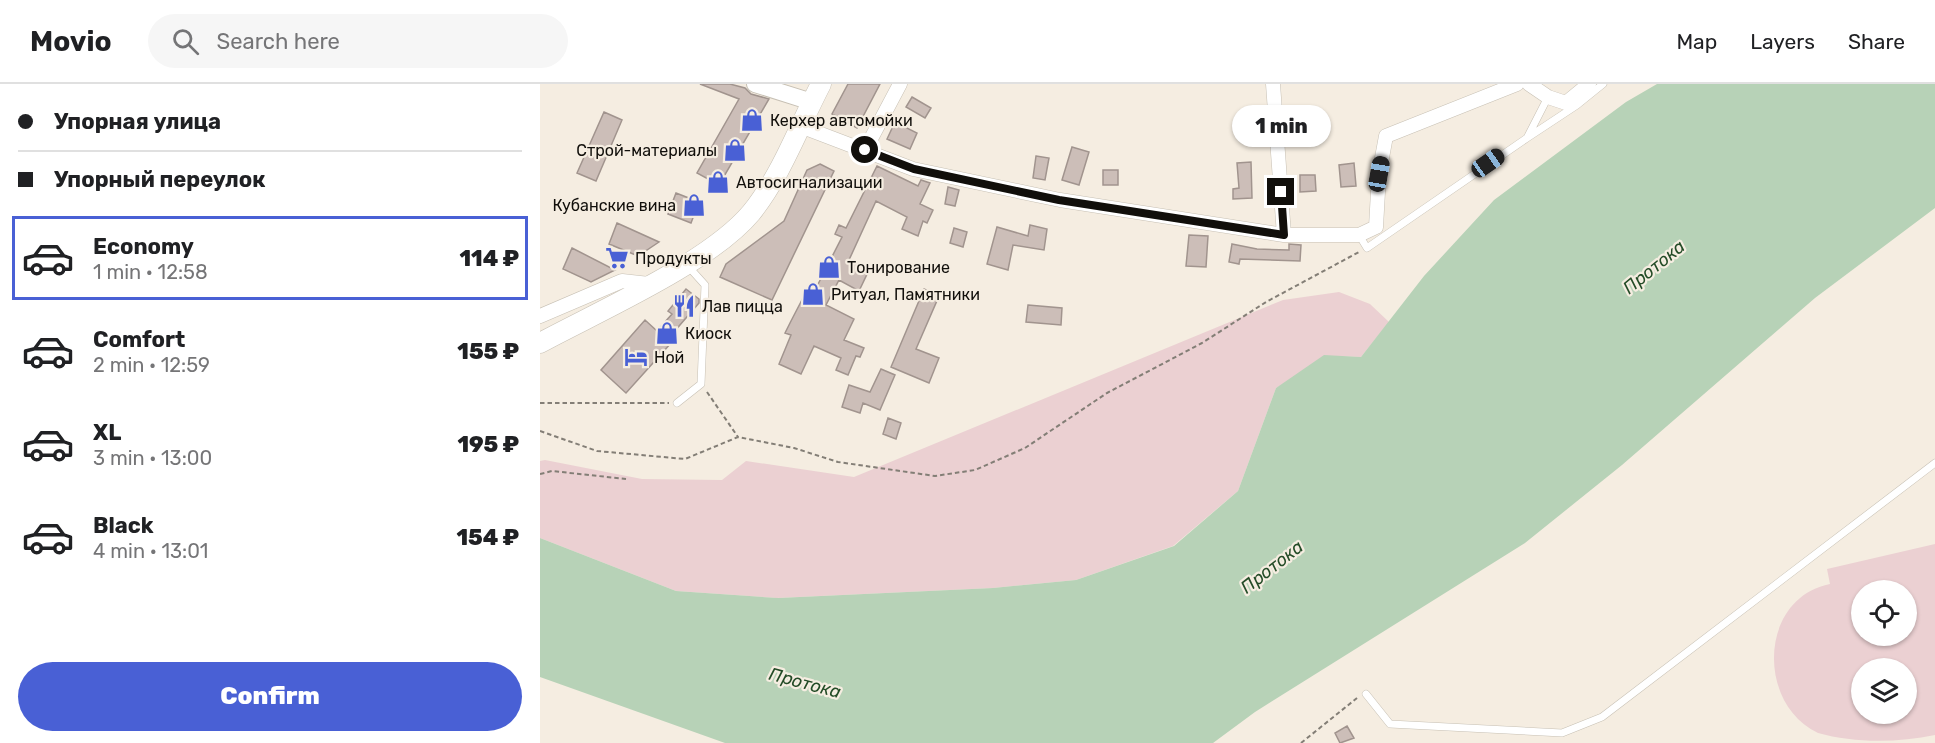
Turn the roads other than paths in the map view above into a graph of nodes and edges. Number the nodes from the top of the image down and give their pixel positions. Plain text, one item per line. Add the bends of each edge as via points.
1 (755, 84) edge
2 (820, 84) edge
3 (900, 84) edge
4 (1273, 84) edge
5 (1517, 84) edge
6 (1529, 84) edge
7 (1589, 84) edge
8 (1603, 84) edge
9 (1548, 97) junction
10 (812, 102) junction
11 (800, 126) junction
12 (1527, 138) junction
13 (865, 150) junction
14 (1284, 235) junction
15 (1359, 236) junction
16 (685, 263) junction
17 (649, 284) junction
18 (540, 316) edge
19 (540, 343) edge
20 (677, 403) road end
21 (1935, 464) edge
22 (1366, 694) road end

1 - 10 street
2 - 10 main road
3 - 13 street
4 - 14 street
5 - 15 street via 1386,136 1376,227
6 - 9 street
7 - 9 street via 1566,103
8 - 12 lane
9 - 12 lane
10 - 11 main road
11 - 13 street
11 - 16 main road via 767,190 750,213
12 - 15 lane via 1367,248
13 - 14 street via 914,169 1059,200
14 - 15 street
16 - 17 main road
16 - 20 lane via 705,285 701,384
17 - 18 street via 622,281
17 - 19 main road
21 - 22 lane via 1602,717 1562,733 1390,724

